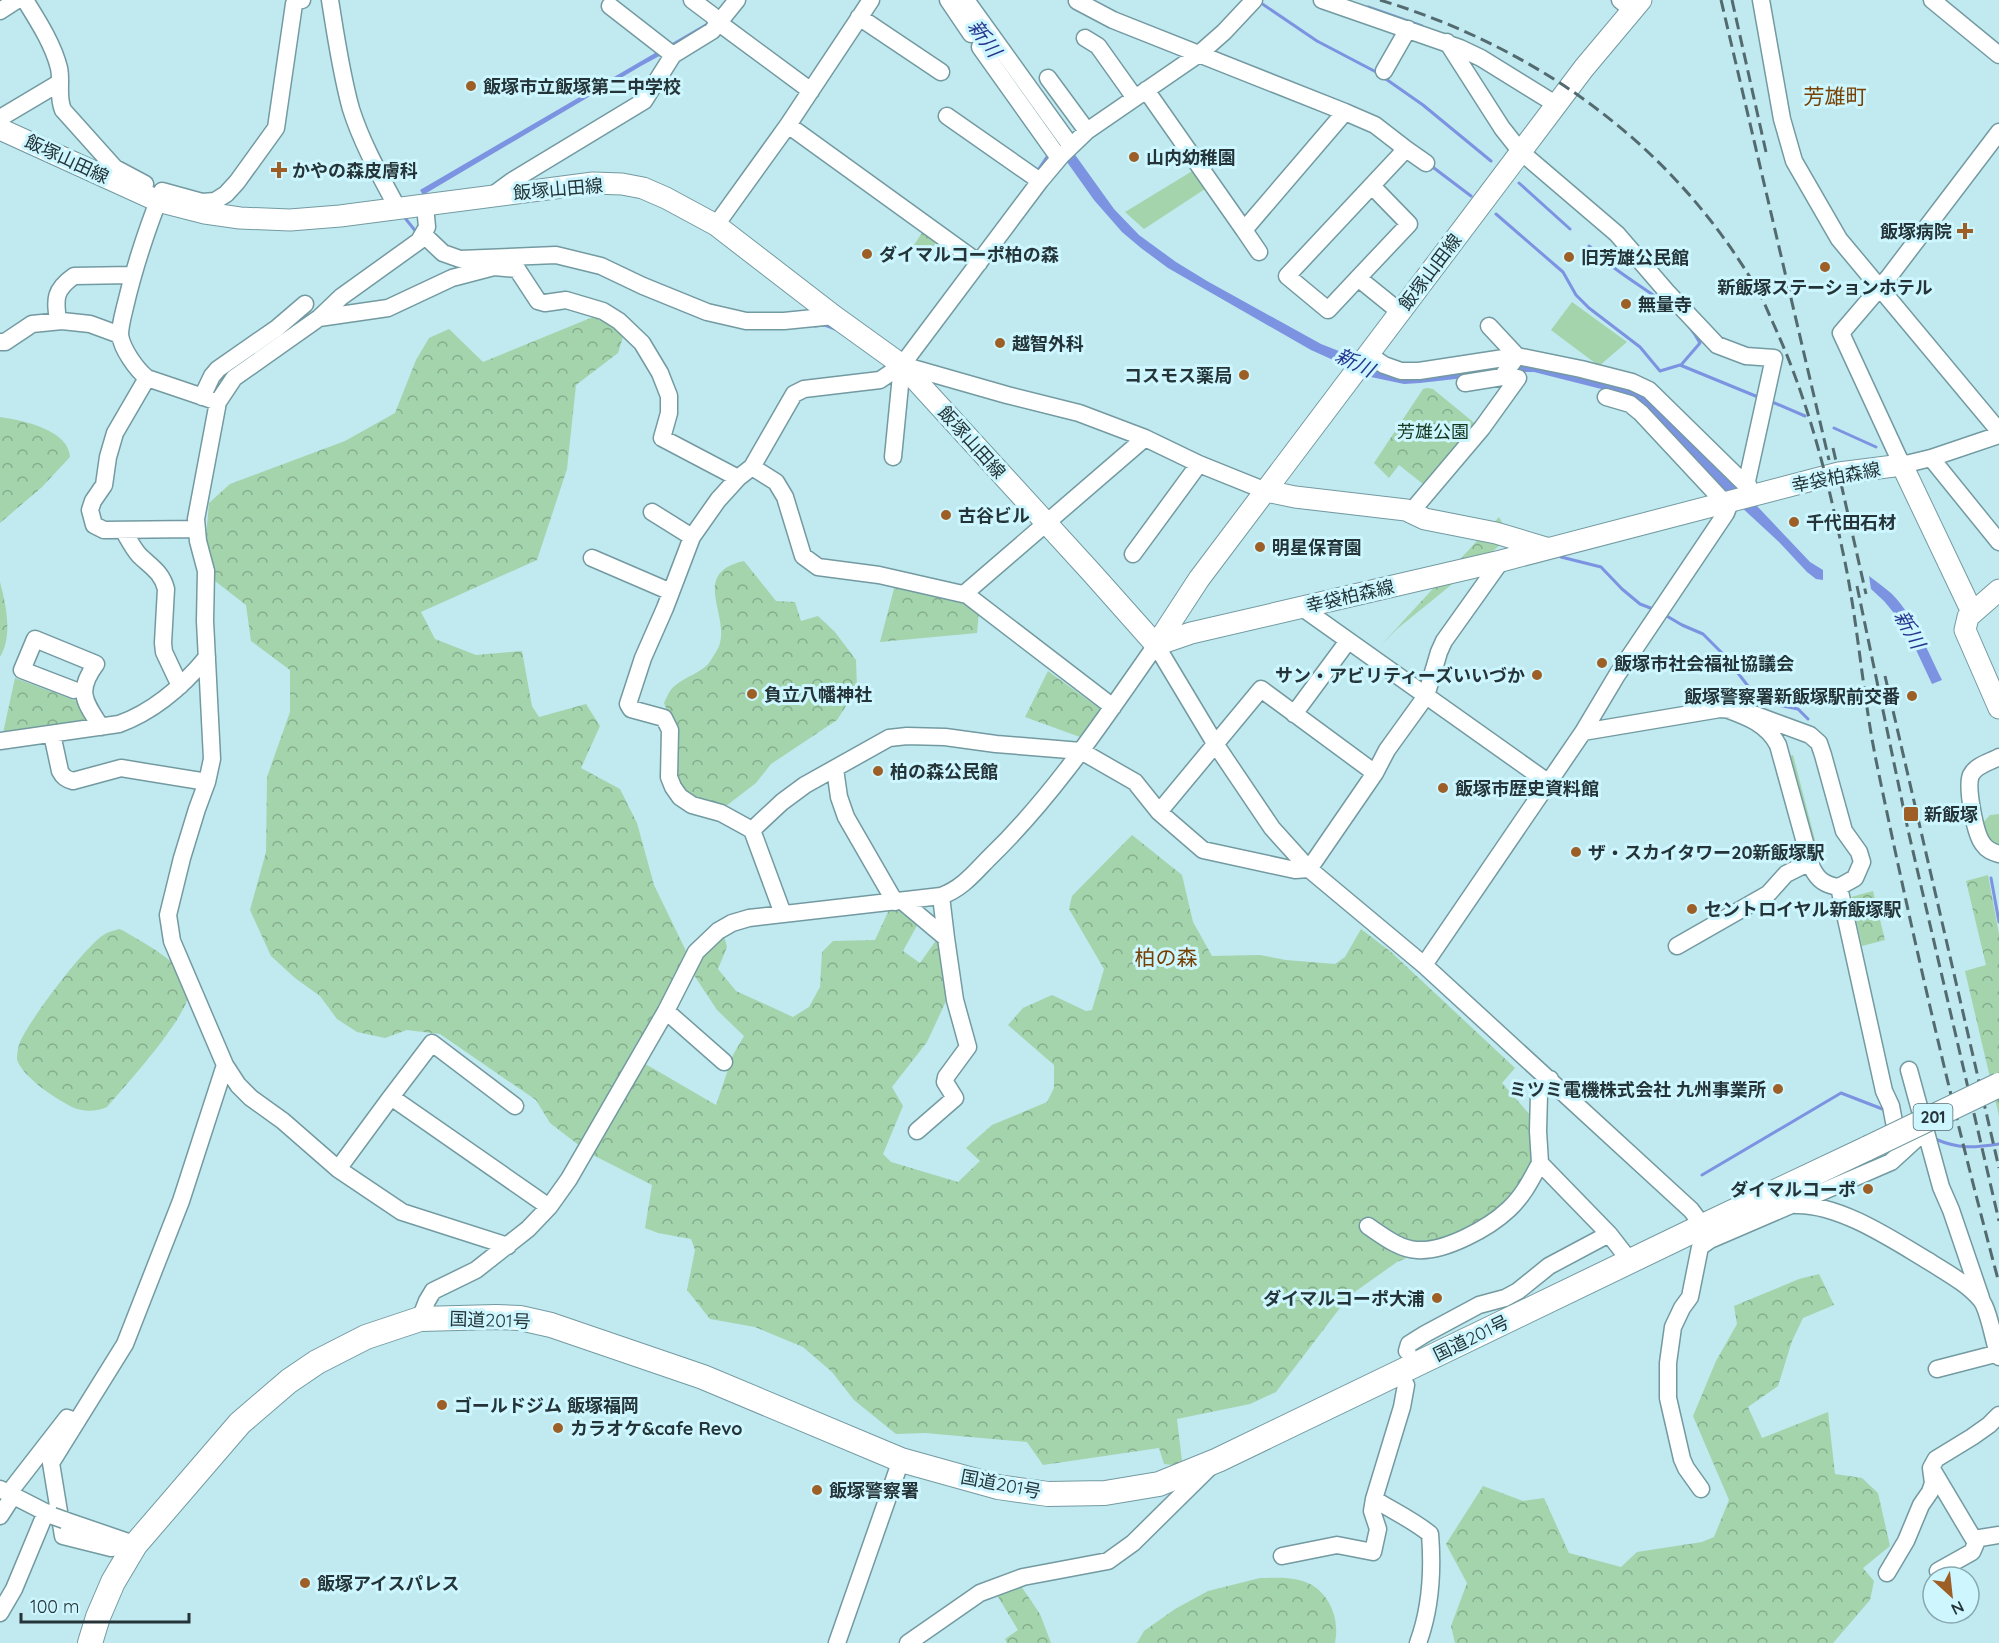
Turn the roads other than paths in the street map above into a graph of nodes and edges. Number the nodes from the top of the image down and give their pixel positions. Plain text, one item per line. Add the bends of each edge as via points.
1 (17, 0) edge
2 (25, 0) edge
3 (302, 0) edge
4 (330, 0) edge
5 (692, 0) edge
6 (737, 0) edge
7 (871, 0) edge
8 (948, 0) edge
9 (966, 0) edge
10 (1254, 0) edge
11 (1322, 0) edge
12 (1761, 0) edge
13 (1932, 0) edge
14 (1077, 2) edge
15 (1631, 3) edge
16 (610, 6) dead end
17 (0, 11) edge
18 (859, 17) junction
19 (716, 20) junction
20 (1408, 29) junction
21 (1085, 38) dead end
22 (1447, 42) junction
23 (669, 51) junction
24 (1199, 54) junction
25 (1999, 56) edge
26 (1384, 70) dead end
27 (941, 72) dead end
28 (1048, 78) dead end
29 (59, 83) junction
30 (811, 91) junction
31 (1141, 94) junction
32 (1557, 105) junction
33 (1345, 112) junction
34 (947, 116) dead end
35 (0, 118) edge
36 (788, 125) junction
37 (0, 129) edge
38 (1088, 131) junction
39 (1999, 132) edge
40 (1406, 149) junction
41 (1065, 152) junction
42 (1521, 152) junction
43 (1426, 163) dead end
44 (1040, 181) junction
45 (1372, 186) junction
46 (493, 195) junction
47 (160, 196) junction
48 (425, 206) junction
49 (398, 209) junction
50 (716, 225) junction
51 (1244, 230) junction
52 (424, 235) junction
53 (1259, 252) dead end
54 (493, 262) junction
55 (979, 263) junction
56 (132, 275) junction
57 (1358, 278) junction
58 (1880, 287) junction
59 (305, 304) dead end
60 (1400, 312) junction
61 (834, 316) junction
62 (319, 318) junction
63 (58, 321) junction
64 (1489, 326) dead end
65 (120, 335) junction
66 (0, 342) edge
67 (1363, 362) junction
68 (902, 365) junction
69 (1513, 367) junction
70 (147, 378) junction
71 (1465, 383) dead end
72 (1606, 397) dead end
73 (210, 399) junction
74 (1999, 433) edge
75 (1140, 441) junction
76 (893, 457) dead end
77 (1931, 458) junction
78 (1902, 465) junction
79 (752, 467) junction
80 (1196, 467) junction
81 (738, 478) junction
82 (1266, 491) junction
83 (1741, 496) junction
84 (652, 512) dead end
85 (1411, 512) junction
86 (1047, 523) junction
87 (123, 530) junction
88 (197, 530) junction
89 (692, 537) junction
90 (1999, 542) edge
91 (1546, 548) junction
92 (1133, 554) dead end
93 (592, 558) dead end
94 (1501, 561) junction
95 (1999, 590) edge
96 (671, 592) junction
97 (964, 594) junction
98 (1301, 607) junction
99 (1972, 612) junction
100 (1348, 641) junction
101 (1156, 645) junction
102 (207, 657) junction
103 (180, 686) junction
104 (74, 690) dead end
105 (1426, 696) junction
106 (1113, 707) junction
107 (1999, 708) edge
108 (1726, 709) junction
109 (1294, 714) junction
110 (101, 727) junction
111 (1796, 730) junction
112 (1583, 732) junction
113 (52, 734) junction
114 (0, 741) edge
115 (1216, 745) junction
116 (1778, 745) junction
117 (1081, 751) junction
118 (1999, 757) edge
119 (835, 769) junction
120 (1375, 773) junction
121 (207, 782) junction
122 (1549, 783) junction
123 (1159, 812) junction
124 (752, 830) junction
125 (1999, 854) edge
126 (1810, 862) junction
127 (1309, 869) junction
128 (1839, 887) junction
129 (941, 896) junction
130 (899, 901) junction
131 (783, 914) junction
132 (946, 938) junction
133 (1677, 946) dead end
134 (1425, 965) junction
135 (666, 1011) junction
136 (724, 1062) dead end
137 (225, 1065) junction
138 (1909, 1070) dead end
139 (1550, 1079) junction
140 (1999, 1085) edge
141 (391, 1097) junction
142 (515, 1106) dead end
143 (1926, 1130) junction
144 (917, 1131) dead end
145 (1900, 1152) junction
146 (1540, 1163) junction
147 (338, 1169) junction
148 (1792, 1206) junction
149 (549, 1207) junction
150 (1368, 1226) dead end
151 (1706, 1233) junction
152 (1610, 1234) junction
153 (508, 1246) junction
154 (1630, 1261) junction
155 (1982, 1301) junction
156 (420, 1319) junction
157 (1407, 1351) dead end
158 (1999, 1354) edge
159 (1937, 1369) dead end
160 (1406, 1385) dead end
161 (1999, 1414) edge
162 (77, 1422) junction
163 (902, 1460) junction
164 (1218, 1460) junction
165 (1931, 1468) junction
166 (1701, 1489) dead end
167 (7, 1493) edge
168 (1374, 1498) junction
169 (0, 1516) edge
170 (55, 1516) junction
171 (1999, 1534) edge
172 (1974, 1539) junction
173 (135, 1545) junction
174 (1282, 1556) dead end
175 (1949, 1565) edge
176 (1887, 1573) dead end
177 (0, 1613) edge
178 (90, 1643) edge
179 (837, 1643) edge
180 (908, 1643) edge
181 (1418, 1643) edge

1 - 17 street
2 - 29 street via 54,52
3 - 47 street via 294,4 276,128 237,182 215,201
4 - 49 street via 352,111
5 - 19 street
6 - 19 street
7 - 18 street
8 - 41 street
9 - 41 street
10 - 24 street
11 - 20 street
12 - 58 street via 1782,119 1794,161 1839,239
13 - 25 street
14 - 24 street
15 - 32 main road, 飯塚山田線
16 - 23 street
18 - 27 street
18 - 30 street
19 - 23 street via 712,31
19 - 30 street
20 - 22 street
20 - 26 street
21 - 31 street via 1098,46
22 - 32 street via 1481,58
22 - 42 street
23 - 46 street via 644,101
24 - 31 street
24 - 33 street
28 - 38 street
29 - 35 street
29 - 47 street via 58,99 63,110 115,168
30 - 36 street
31 - 38 street
31 - 51 street
32 - 42 main road, 飯塚山田線
33 - 40 street via 1374,125
33 - 51 street
34 - 44 street
36 - 50 street
36 - 55 street
37 - 47 main road, 飯塚山田線
38 - 41 street
39 - 58 street
40 - 43 street
40 - 45 street
41 - 44 street
42 - 60 main road, 飯塚山田線
42 - 83 street via 1617,234 1717,345 1746,356 1774,358
44 - 55 street
45 - 57 street via 1409,224
45 - 57 street via 1287,276 1328,310
46 - 48 main road, 飯塚山田線
46 - 50 main road, 飯塚山田線 via 593,183 622,184 666,198
47 - 49 main road, 飯塚山田線 via 205,213 269,220
47 - 56 street
48 - 49 main road, 飯塚山田線
48 - 52 street
50 - 61 main road, 飯塚山田線
51 - 53 street
52 - 54 street via 450,256
52 - 62 street
54 - 61 street via 556,255 601,266 707,312 746,321
54 - 62 street via 388,308
54 - 81 street via 517,269 538,301 566,300 603,311 619,321 642,343 669,396 662,438
55 - 68 street
56 - 63 street via 74,276 56,296
56 - 65 street
57 - 60 street
58 - 74 street
58 - 78 street via 1841,333
59 - 73 street via 218,369 212,376
60 - 67 main road, 飯塚山田線
61 - 68 main road, 飯塚山田線
62 - 73 street
63 - 65 street via 90,324
63 - 66 street via 32,324
64 - 69 street
65 - 70 street via 129,357
67 - 69 street via 1401,371
67 - 82 main road, 飯塚山田線
68 - 75 street via 1079,413
68 - 76 street
68 - 79 street via 880,380 797,391
68 - 86 main road, 飯塚山田線
69 - 71 street via 1502,377
69 - 83 street via 1581,369 1641,385
69 - 85 street via 1482,428
70 - 73 street
70 - 87 street via 115,433 104,485 90,510 98,528
72 - 83 street via 1630,404
73 - 88 street
74 - 77 street
75 - 80 street
75 - 86 street
77 - 78 street
77 - 90 street
78 - 83 main road, 幸袋柏森線 via 1845,472
78 - 99 main road, 幸袋柏森線
79 - 81 street
79 - 97 street via 776,482 803,556 809,562 818,567 879,575
80 - 82 street
80 - 92 street
81 - 89 street
82 - 85 main road
82 - 101 main road, 飯塚山田線 via 1199,579
83 - 91 main road, 幸袋柏森線
83 - 112 street via 1659,612
84 - 89 street
85 - 91 main road via 1425,519
86 - 97 street
86 - 101 main road, 飯塚山田線
87 - 88 street
87 - 103 street via 132,547 164,581 163,643
88 - 102 street via 206,571
89 - 96 street
91 - 94 main road, 幸袋柏森線
93 - 96 street
94 - 98 main road, 幸袋柏森線
94 - 105 street via 1438,652
95 - 99 main road
96 - 124 street via 628,704 631,709 664,718 670,730 669,777 680,797
97 - 106 street
98 - 100 street
98 - 101 main road, 幸袋柏森線
99 - 107 main road via 1966,622 1967,637
100 - 105 street
100 - 109 street
101 - 106 street
101 - 115 street
102 - 103 street
102 - 121 street via 212,759
103 - 110 street via 134,719
104 - 110 street via 22,670 34,639 96,664 83,689 85,701
105 - 120 street
105 - 122 street
106 - 117 street
108 - 111 street via 1756,714
108 - 112 street
108 - 116 street via 1758,722
109 - 115 street via 1261,689
109 - 120 street
110 - 113 street
111 - 116 street
111 - 128 street via 1819,743 1844,831 1862,856 1855,878
112 - 122 street
113 - 114 street
113 - 121 street via 62,776 73,781 121,768
115 - 123 street
115 - 127 street via 1272,828
116 - 126 street
117 - 119 street via 907,736 889,738
117 - 123 street via 1136,782
117 - 129 street via 1049,795 1009,839 958,888
118 - 125 street via 1975,770 1969,791 1981,841
119 - 124 street via 782,802
119 - 130 street via 846,817
120 - 127 street
121 - 137 street via 168,915 172,941
122 - 134 street
123 - 127 street via 1203,850 1295,870
124 - 131 street
126 - 128 street via 1820,880
126 - 133 street via 1786,874 1768,894
127 - 134 street
128 - 145 street
129 - 130 street
129 - 132 street
130 - 131 street
130 - 132 street
131 - 135 street via 749,918 718,930 696,952
132 - 144 street via 955,999 968,1047 946,1077 955,1098
134 - 139 street
135 - 136 street
135 - 149 street
137 - 147 street via 251,1098
137 - 162 street via 181,1201 126,1344
138 - 143 street
139 - 146 street via 1539,1094
139 - 151 street via 1691,1210
140 - 151 highway, 国道201号 / 201, bridge
141 - 142 street via 432,1043
141 - 147 street
141 - 149 street
143 - 145 street
143 - 155 street via 1941,1187
145 - 148 street via 1891,1162
146 - 150 street via 1524,1193 1508,1210 1467,1236 1437,1249 1416,1250 1397,1245
146 - 152 street
147 - 153 street via 402,1212
148 - 151 street
148 - 155 street via 1823,1208 1882,1233 1954,1277
149 - 153 street
151 - 154 highway, 国道201号 / 201
151 - 166 street via 1690,1298 1673,1327 1668,1363 1668,1398 1682,1458
152 - 154 street
152 - 157 street via 1549,1266 1518,1291 1479,1305 1425,1334 1409,1344
153 - 156 street via 476,1270 433,1291
154 - 164 highway, 国道201号 / 201
155 - 158 street
156 - 163 highway, 国道201号 / 201 via 508,1317 551,1324 703,1377
156 - 173 highway, 国道201号 / 201 via 366,1337 289,1381 240,1423
158 - 159 street
160 - 168 street
161 - 165 street via 1980,1431 1936,1458
162 - 167 street via 67,1418
162 - 173 street via 51,1463 63,1536 111,1548
163 - 164 highway, 国道201号 / 201 via 998,1487 1048,1494 1105,1493 1159,1484
163 - 179 street
164 - 180 street via 1133,1543 1108,1561 1023,1576 981,1593
165 - 172 street
165 - 176 street via 1930,1492
167 - 169 street
167 - 170 street
168 - 174 street via 1372,1511 1377,1529 1373,1552 1337,1545
168 - 181 street via 1430,1534 1432,1568 1425,1624
170 - 173 street
170 - 177 street
171 - 172 street
172 - 175 street via 1972,1552
173 - 178 highway, 国道201号 / 201 via 113,1582

